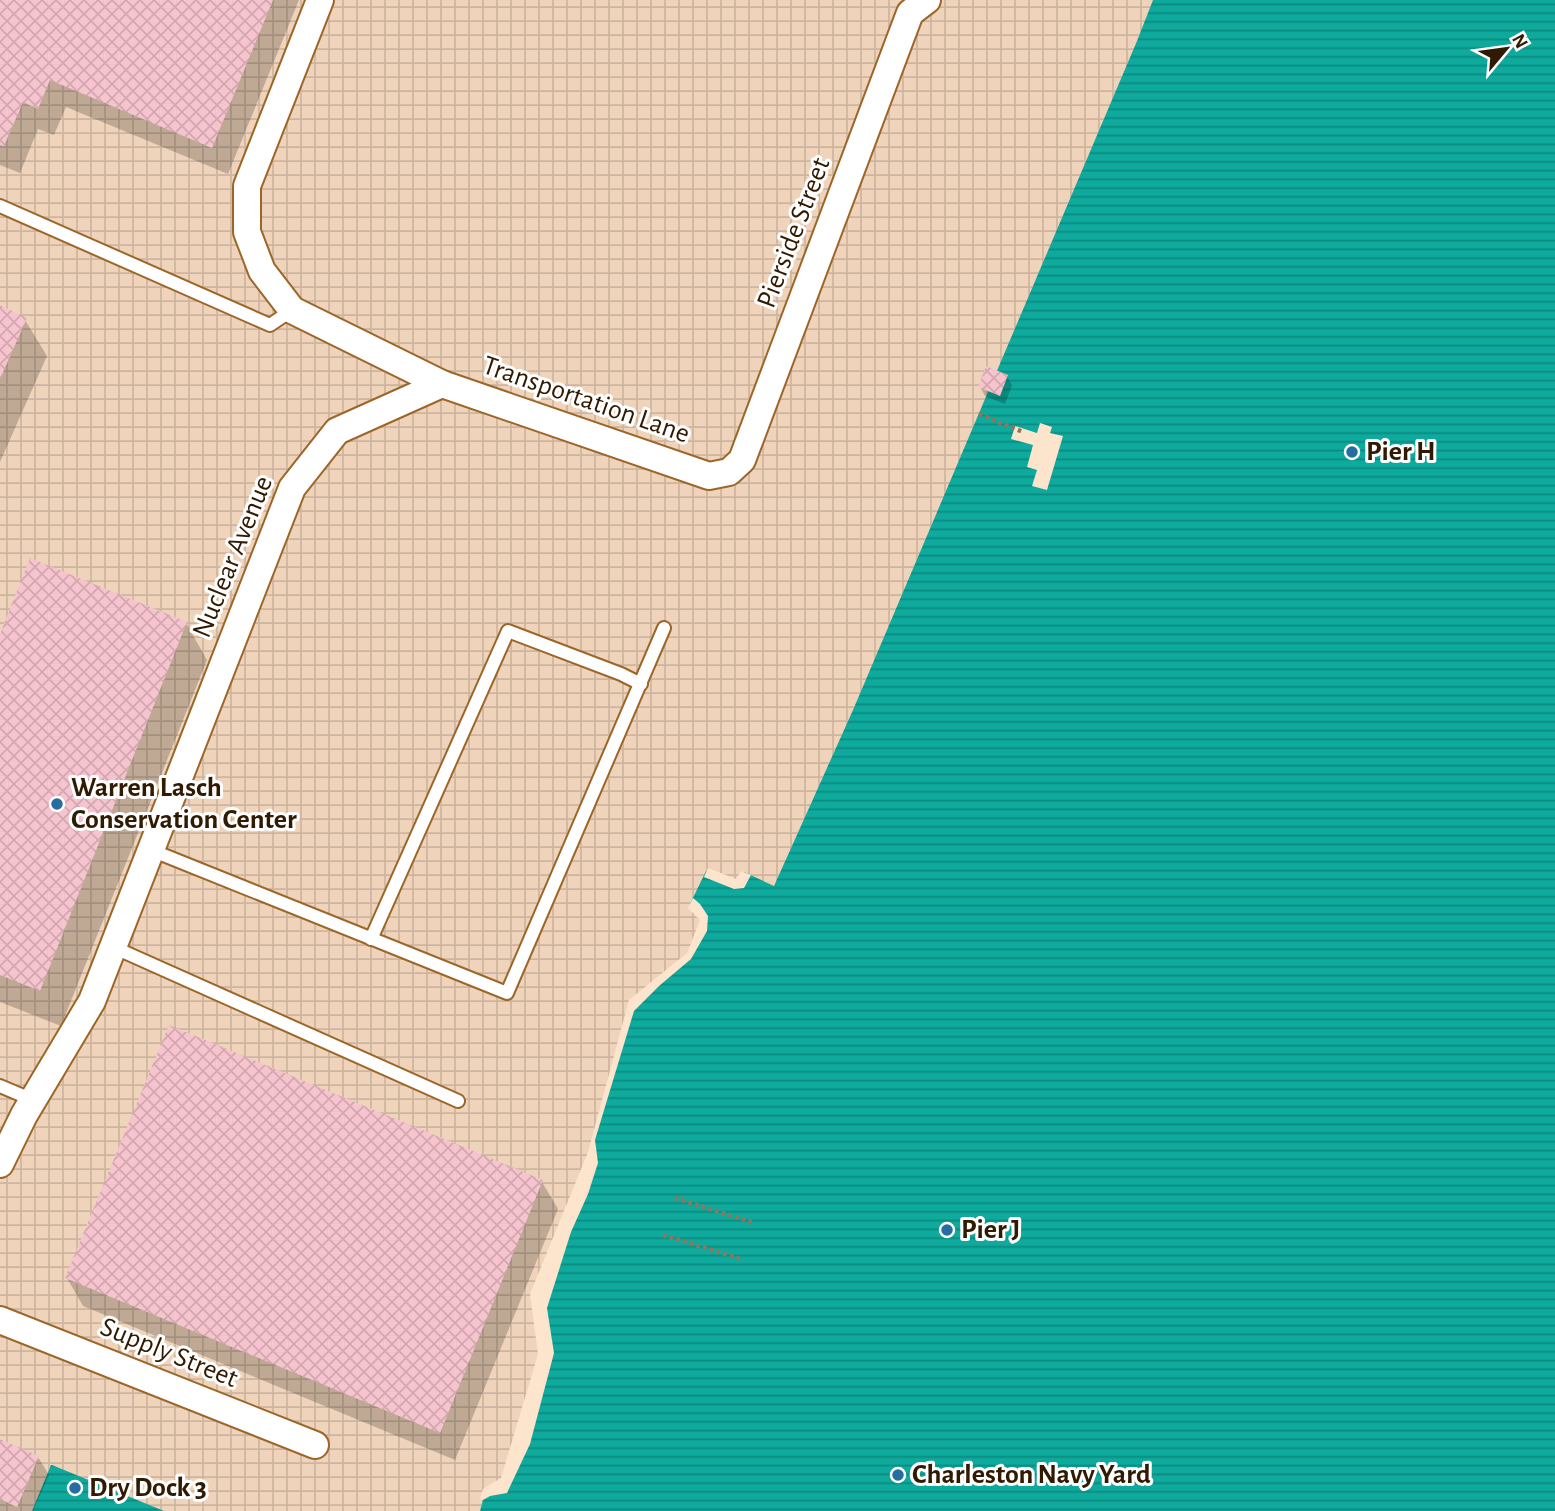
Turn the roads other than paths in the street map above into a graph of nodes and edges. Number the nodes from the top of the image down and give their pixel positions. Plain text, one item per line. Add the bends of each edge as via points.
1 (320, 0) edge
2 (927, 0) edge
3 (0, 206) edge
4 (292, 310) junction
5 (442, 384) junction
6 (709, 476) joint
7 (664, 628) dead end
8 (641, 684) junction
9 (151, 850) junction
10 (371, 939) junction
11 (113, 947) junction
12 (0, 1086) edge
13 (33, 1100) junction
14 (458, 1101) dead end
15 (0, 1164) edge
16 (0, 1320) edge
17 (315, 1446) dead end

1 - 4 street via 247,186 247,232 262,271
2 - 6 street, Pierside Street via 910,13 742,460 729,472
3 - 4 lane via 270,325
4 - 5 street
5 - 6 street, Transportation Lane
5 - 9 street, Nuclear Avenue via 337,431 292,488
7 - 8 lane
8 - 10 lane via 508,631
8 - 10 lane via 507,993
9 - 10 lane
9 - 11 street, Nuclear Avenue
11 - 13 street, Nuclear Avenue via 92,1001
11 - 14 lane
12 - 13 lane
13 - 15 street, Nuclear Avenue
16 - 17 street, Supply Street

